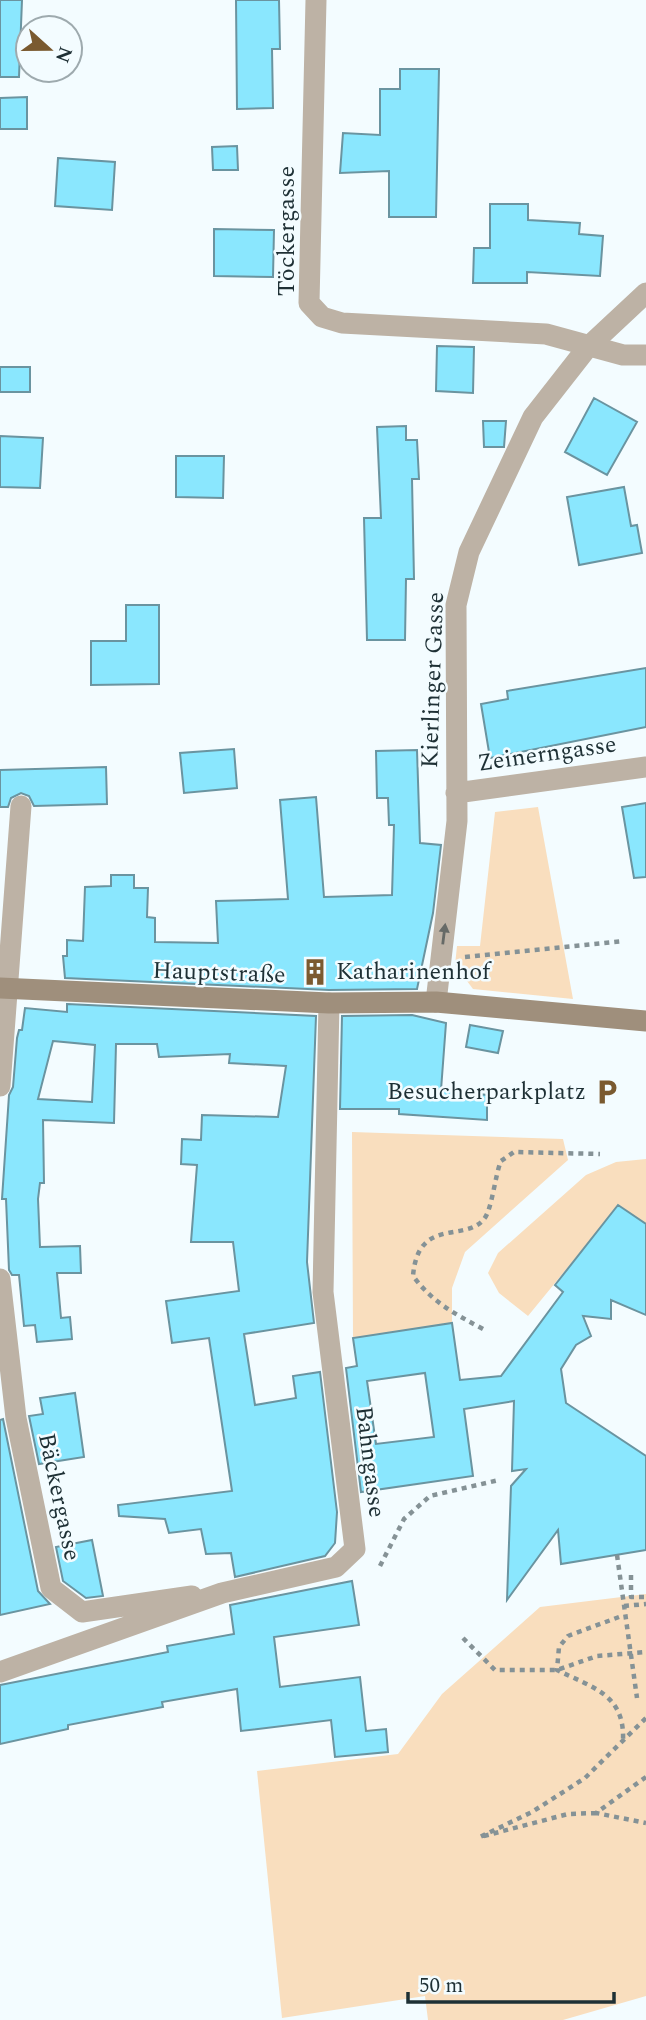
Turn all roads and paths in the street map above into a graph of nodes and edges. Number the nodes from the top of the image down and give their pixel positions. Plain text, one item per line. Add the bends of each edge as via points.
1 (316, 0) edge
2 (646, 293) edge
3 (587, 348) junction
4 (646, 355) edge
5 (646, 767) edge
6 (456, 793) junction
7 (21, 806) dead end
8 (624, 941) dead end
9 (440, 962) junction
10 (4, 989) edge
11 (436, 1002) junction
12 (329, 1003) junction
13 (646, 1021) edge
14 (0, 1086) edge
15 (600, 1154) dead end
16 (0, 1279) edge
17 (483, 1329) dead end
18 (499, 1480) dead end
19 (617, 1555) dead end
20 (380, 1566) dead end
21 (631, 1575) dead end
22 (222, 1593) junction
23 (646, 1597) edge
24 (646, 1604) edge
25 (624, 1606) junction
26 (619, 1617) dead end
27 (463, 1638) dead end
28 (646, 1651) edge
29 (557, 1670) junction
30 (0, 1672) edge
31 (636, 1698) dead end
32 (646, 1718) edge
33 (623, 1742) junction
34 (646, 1777) edge
35 (596, 1813) junction
36 (646, 1823) edge

1 - 3 street, Töckergasse via 309,303 322,317 342,323 546,334
2 - 3 street, Kierlinger Gasse
3 - 4 street
3 - 6 street, Kierlinger Gasse via 533,417 469,552 456,605
5 - 6 street, Zeinerngasse
9 -> 6 street, Kierlinger Gasse via 457,821
7 - 10 street
8 - 9 path via 494,952
9 - 11 street, Kierlinger Gasse
10 - 12 main road, Hauptstraße
10 - 14 street
11 - 12 main road, Hauptstraße
11 - 13 main road, Hauptstraße
12 - 22 street, Bahngasse via 323,1292 355,1549 336,1567
15 - 17 path via 514,1152 500,1161 486,1218 477,1225 435,1236 424,1246 414,1261 413,1276 442,1307
16 - 22 street, Bäckergasse via 16,1418 51,1588 82,1612
18 - 20 path via 430,1496 404,1519
19 - 25 path
21 - 23 path via 631,1597
22 - 30 street, Bahngasse
24 - 25 path
25 - 31 path
26 - 29 path via 568,1636 559,1647
27 - 29 path via 495,1670
28 - 29 path via 597,1656
29 - 33 path via 612,1699 624,1720
32 - 33 path
33 - 35 path via 585,1778 480,1838 568,1814
34 - 35 path
35 - 36 path

